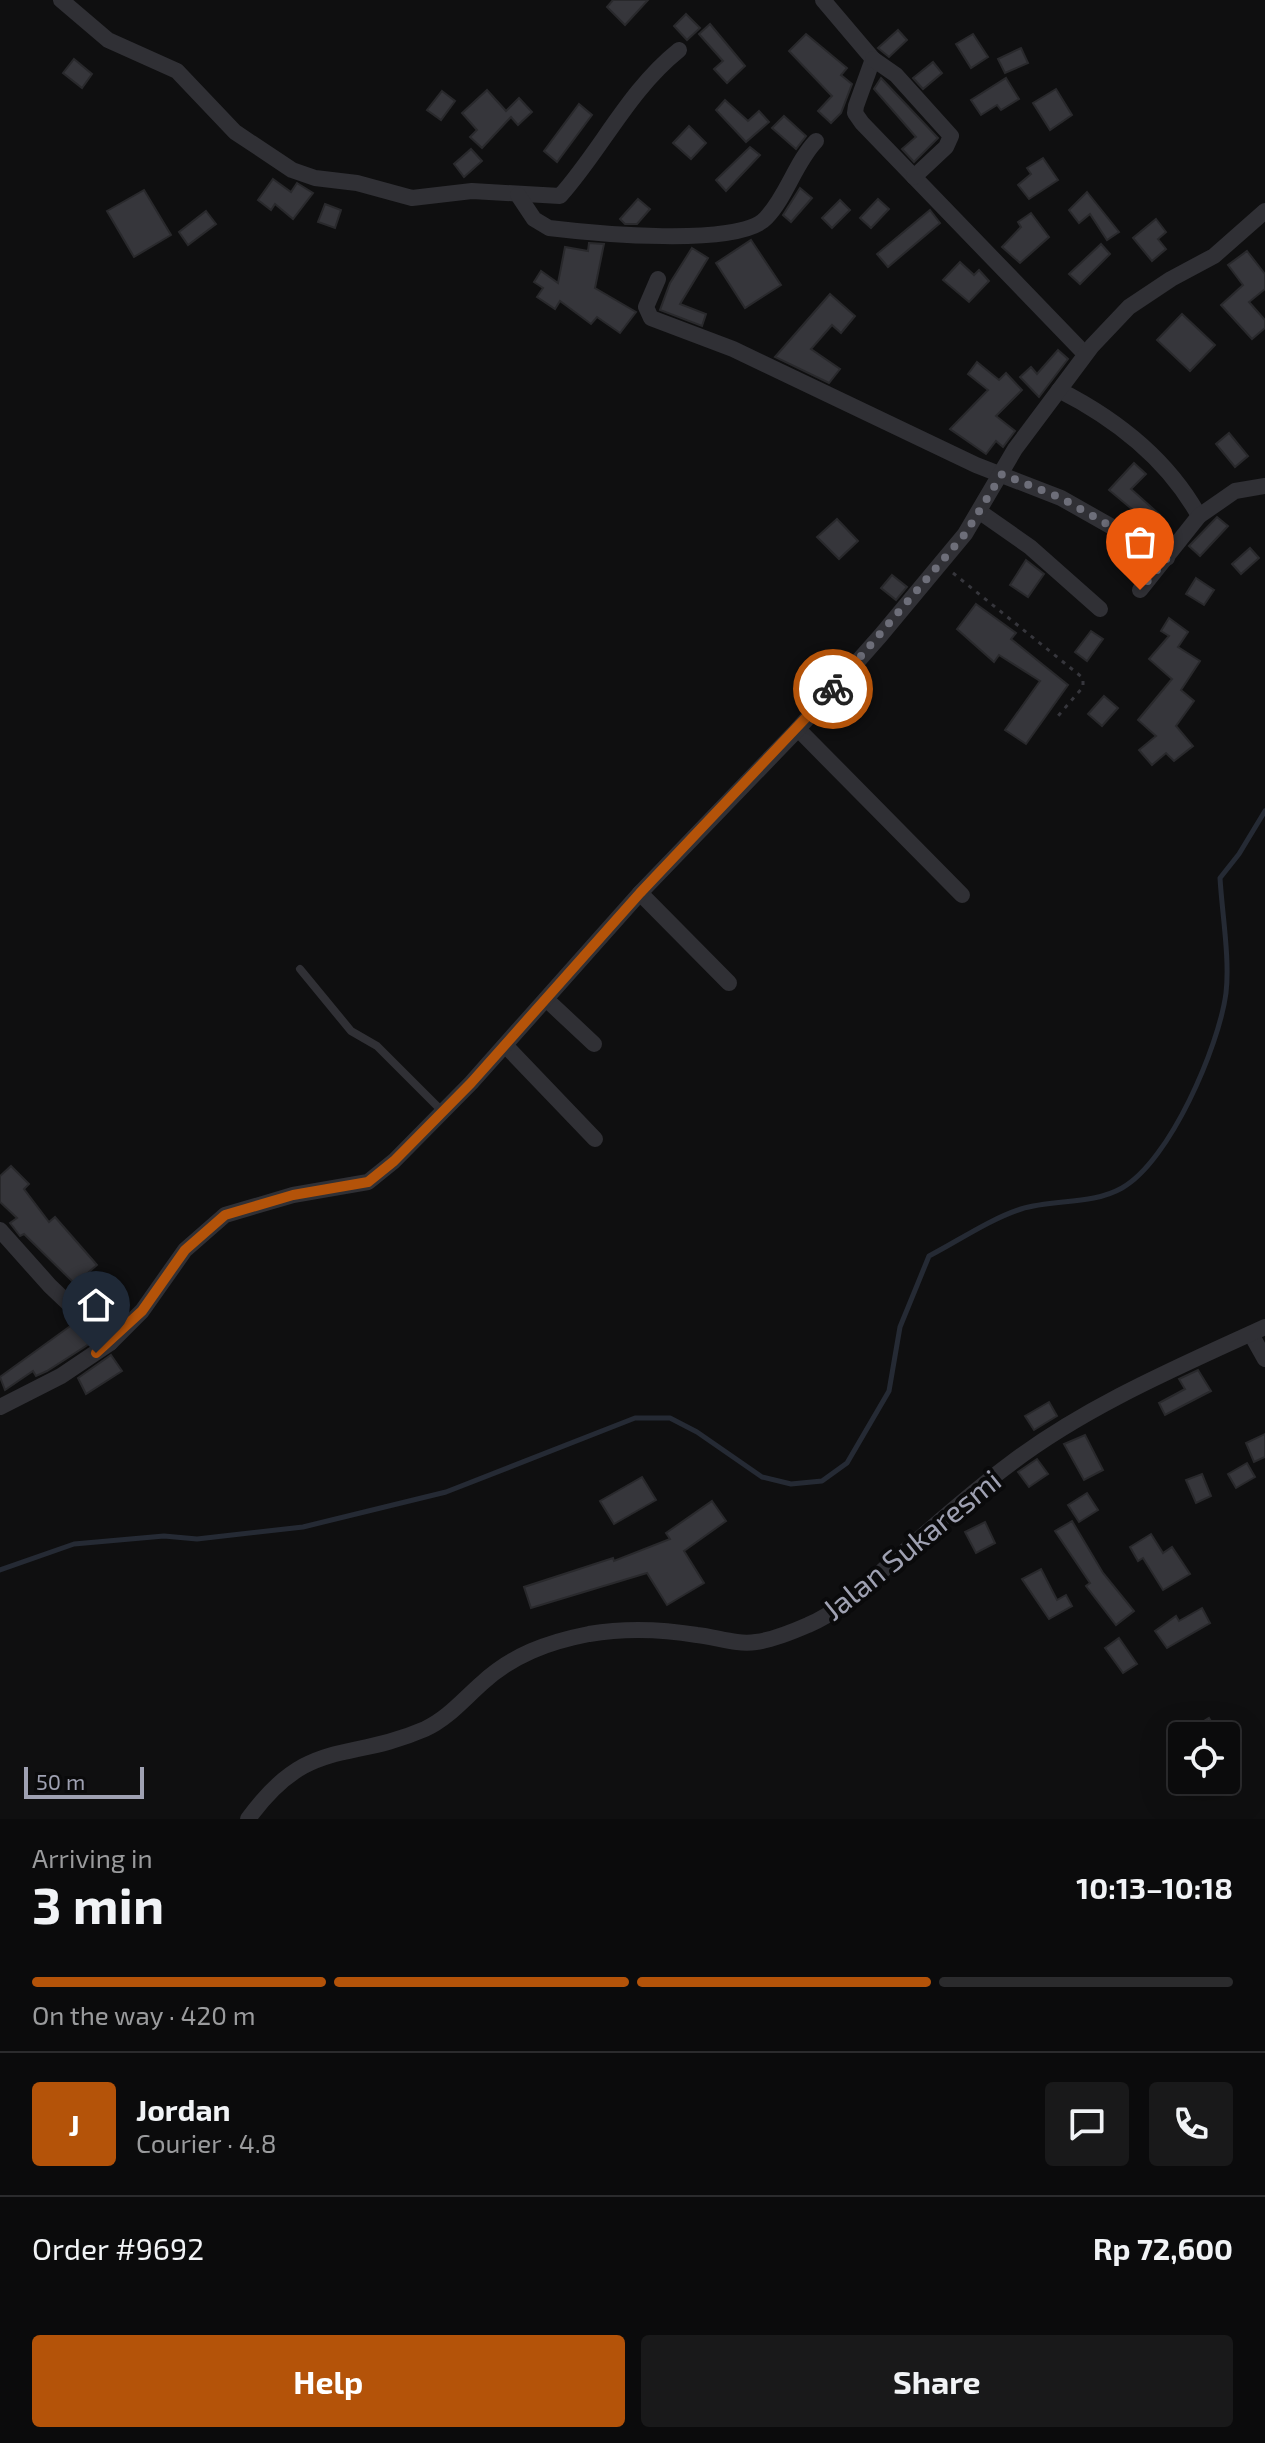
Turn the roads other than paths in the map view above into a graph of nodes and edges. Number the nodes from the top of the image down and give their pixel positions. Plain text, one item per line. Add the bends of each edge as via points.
1 (61, 0) edge
2 (823, 0) edge
3 (679, 50) dead end
4 (873, 59) junction
5 (816, 141) dead end
6 (914, 177) junction
7 (518, 195) junction
8 (1265, 211) edge
9 (658, 279) dead end
10 (1085, 354) junction
11 (1059, 390) junction
12 (1002, 474) junction
13 (1265, 486) edge
14 (980, 512) junction
15 (1199, 516) junction
16 (1167, 558) junction
17 (1140, 590) dead end
18 (1100, 609) dead end
19 (798, 729) junction
20 (640, 893) junction
21 (962, 895) dead end
22 (300, 969) dead end
23 (729, 983) dead end
24 (546, 999) junction
25 (594, 1044) dead end
26 (505, 1045) junction
27 (442, 1111) junction
28 (595, 1139) dead end
29 (0, 1230) edge
30 (1258, 1331) edge
31 (110, 1343) junction
32 (1265, 1359) edge
33 (0, 1407) edge
34 (248, 1819) edge

1 - 7 street via 108,40 177,71 235,132 292,170 412,198 472,191
2 - 4 street
3 - 7 street via 618,114 560,196
4 - 6 street via 855,113
4 - 6 street via 896,75 951,136
5 - 7 street via 768,217 747,230 693,236 549,228 534,219
6 - 10 street
8 - 10 street via 1214,256 1129,307
9 - 12 street via 646,307 651,318 733,349
10 - 11 street
11 - 12 street
11 - 15 street via 1089,405 1169,469
12 - 14 street
12 - 16 street via 1061,498
13 - 15 street via 1235,491
14 - 18 street via 1040,555
14 - 19 street
15 - 16 street
16 - 17 street
19 - 20 street
19 - 21 street
20 - 23 street
20 - 24 street
22 - 27 lane via 351,1031 377,1046
24 - 25 street
24 - 26 street
26 - 27 street
26 - 28 street
27 - 31 street via 368,1182 225,1215 185,1250 142,1311
29 - 31 street
30 - 32 street
30 - 34 street, Jalan Sukaresmi via 1045,1439 812,1624 757,1642 634,1630 547,1644 521,1654 425,1729 307,1762 280,1782
31 - 33 street

